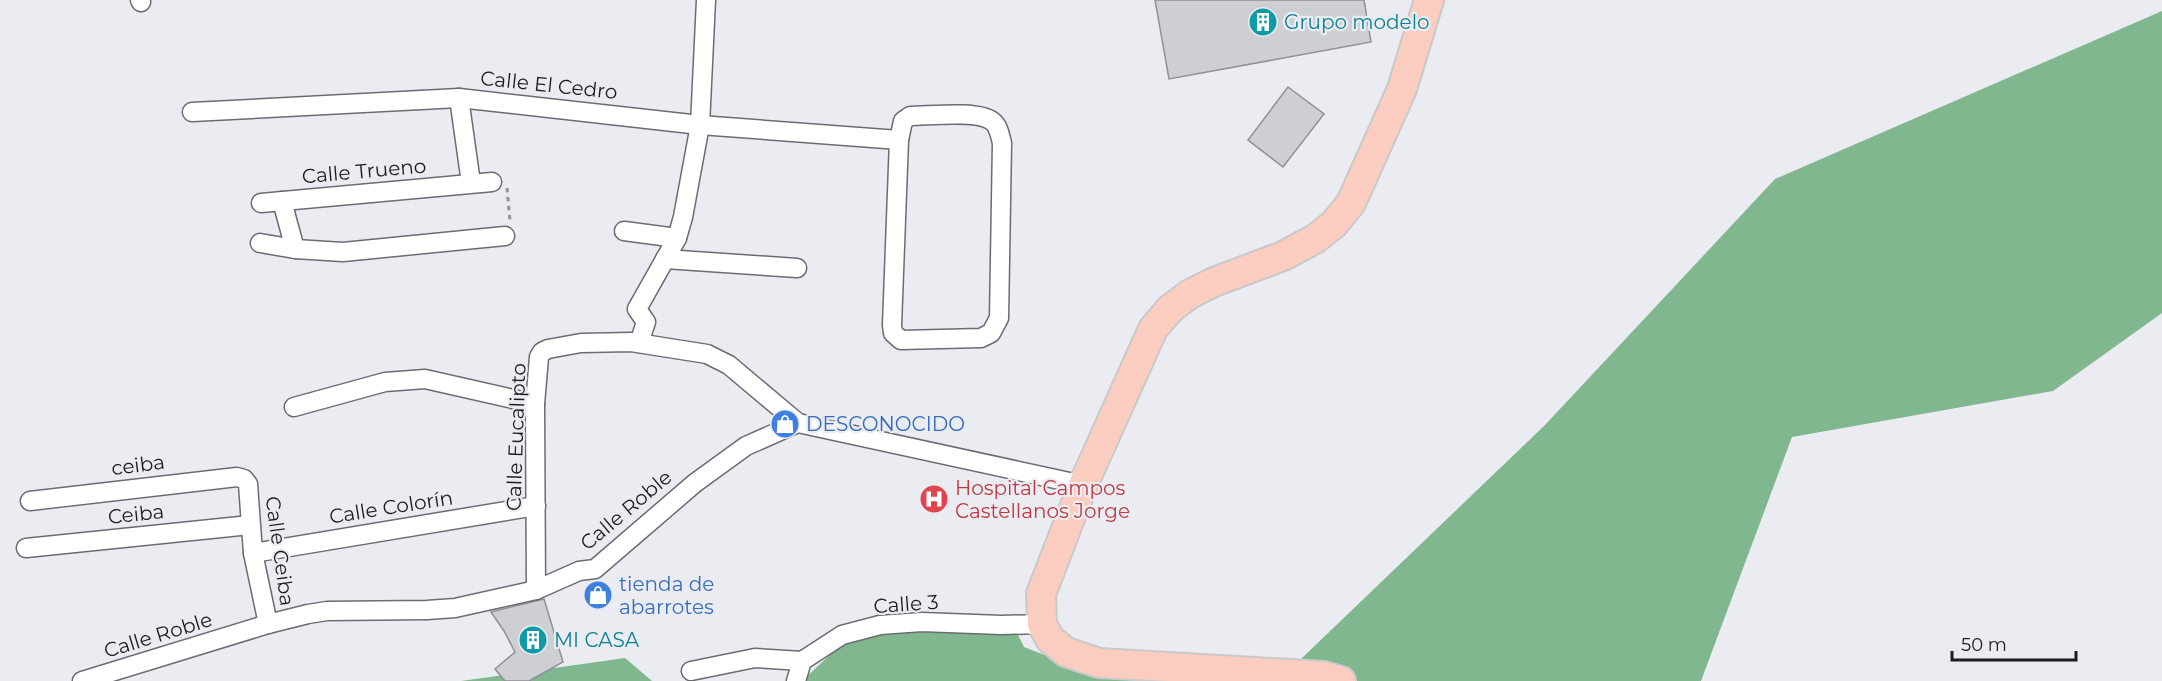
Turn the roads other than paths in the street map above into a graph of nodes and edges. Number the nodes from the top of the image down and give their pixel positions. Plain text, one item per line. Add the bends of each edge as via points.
1 (706, 0) edge
2 (1429, 0) edge
3 (459, 98) junction
4 (192, 112) dead end
5 (700, 125) junction
6 (899, 140) junction
7 (492, 182) road end
8 (471, 183) junction
9 (282, 201) junction
10 (261, 203) dead end
11 (624, 231) dead end
12 (505, 236) road end
13 (676, 238) junction
14 (260, 243) dead end
15 (295, 249) junction
16 (665, 259) junction
17 (797, 268) dead end
18 (639, 343) junction
19 (535, 404) junction
20 (294, 407) dead end
21 (798, 423) junction
22 (248, 484) joint
23 (1083, 485) junction
24 (30, 501) dead end
25 (536, 506) junction
26 (250, 525) junction
27 (26, 548) dead end
28 (253, 553) junction
29 (536, 590) junction
30 (268, 624) junction
31 (1042, 624) junction
32 (802, 661) junction
33 (691, 671) dead end
34 (138, 674) edge
35 (82, 681) edge
36 (796, 681) edge
37 (1341, 681) edge

1 - 5 street
2 - 23 main road via 1402,89 1351,203 1315,239 1283,256 1214,282 1170,309 1153,329
3 - 4 street, Calle El Cedro
3 - 5 street, Calle El Cedro
3 - 8 street
5 - 6 street, Calle El Cedro
5 - 13 street
6 - 6 street via 893,333 901,340 981,338 991,333 999,318 999,132 994,122 984,117 910,116 903,121
7 - 8 street, Calle Trueno
8 - 9 street, Calle Trueno
9 - 10 street, Calle Trueno
9 - 15 street
11 - 13 street
12 - 15 street via 343,252
13 - 16 street
14 - 15 street
16 - 17 street
16 - 18 street via 637,309 646,322
18 - 19 street, Calle Eucalipto via 581,342 542,352
18 - 21 street, Calle Eucalipto via 707,354 729,365
19 - 20 street via 425,379 385,382
19 - 25 street, Calle Eucalipto
21 - 23 street
21 - 29 street, Calle Roble via 746,446 695,483 595,569 579,571
22 - 24 street, ceiba via 237,477
22 - 26 street, Calle Ceiba
23 - 31 main road via 1041,594
25 - 28 street, Calle Colorín
25 - 29 street, Calle Eucalipto
26 - 27 street, Ceiba
26 - 28 street, Calle Ceiba
28 - 30 street, Calle Ceiba
29 - 30 street, Calle Roble via 455,608 327,611
30 - 34 street, Calle Roble
31 - 32 street, Calle 3 via 880,624 842,635
31 - 37 main road via 1050,639 1066,652 1099,663 1324,676
32 - 33 street via 754,658
32 - 36 street
34 - 35 street, Calle Roble

